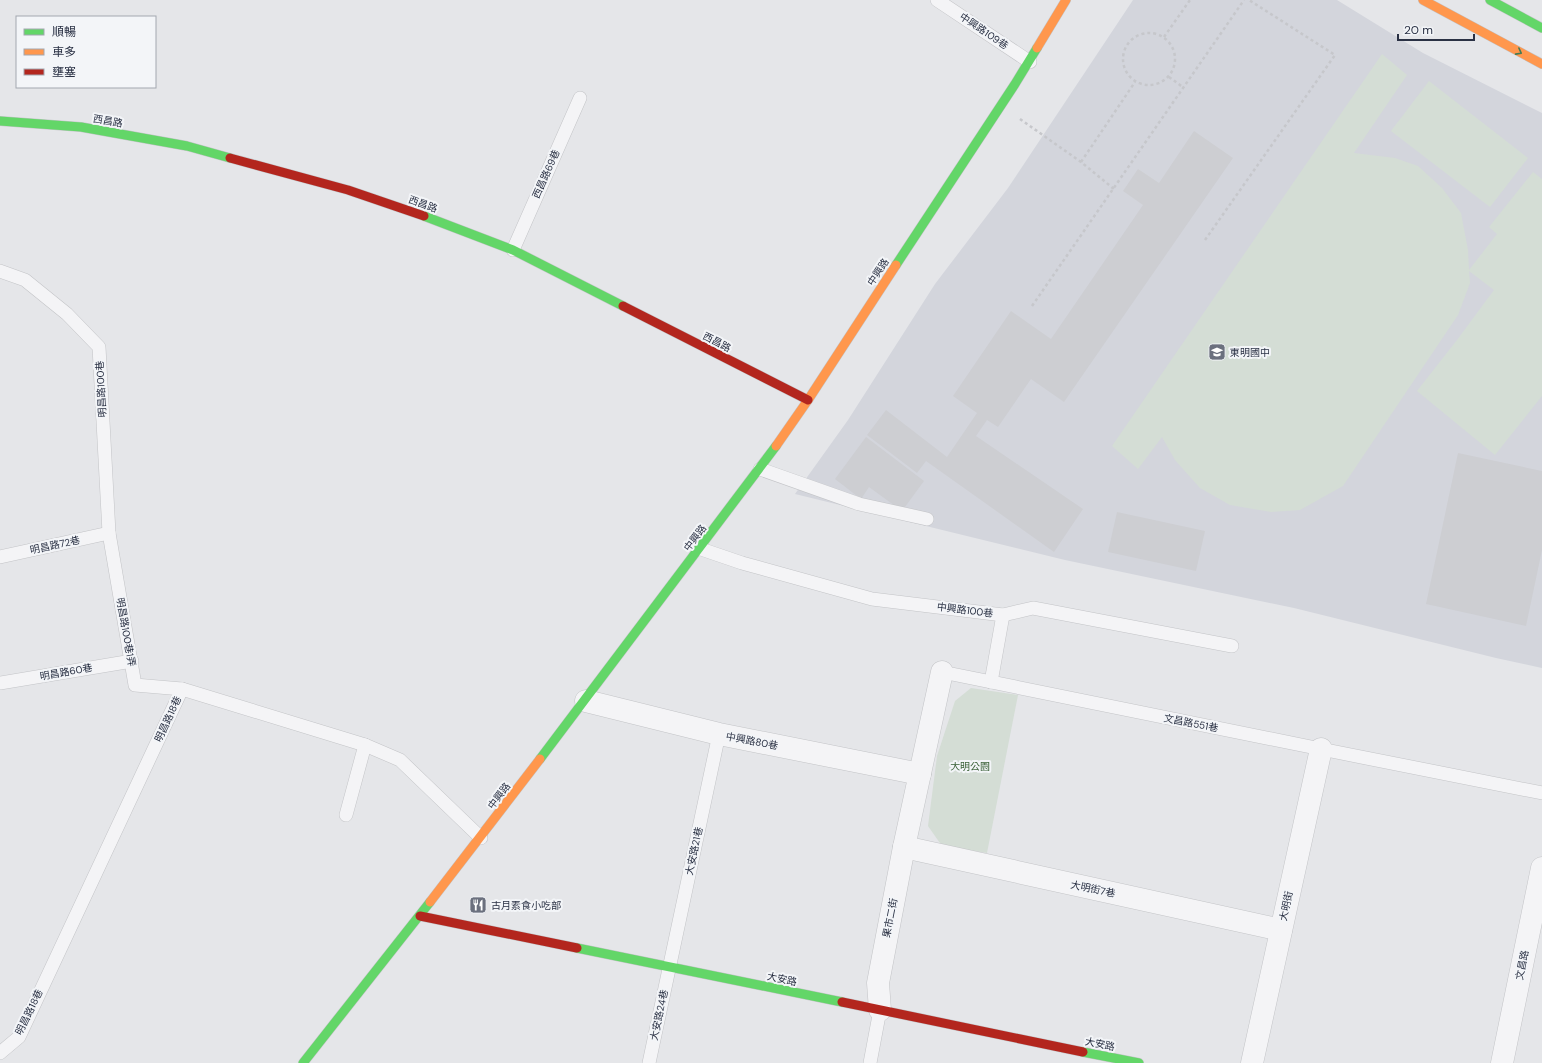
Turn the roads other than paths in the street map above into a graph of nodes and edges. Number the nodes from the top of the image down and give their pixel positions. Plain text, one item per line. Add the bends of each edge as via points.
1 (937, 0) edge
2 (1066, 0) edge
3 (1423, 0) edge
4 (1490, 0) edge
5 (1542, 28) edge
6 (1030, 62) junction
7 (1542, 64) edge
8 (580, 98) dead end
9 (0, 121) edge
10 (513, 250) junction
11 (0, 271) edge
12 (808, 400) junction
13 (760, 469) junction
14 (927, 519) dead end
15 (109, 534) junction
16 (701, 549) junction
17 (0, 557) edge
18 (1003, 615) junction
19 (1232, 646) dead end
20 (132, 661) junction
21 (942, 672) joint
22 (990, 682) junction
23 (0, 683) edge
24 (182, 689) junction
25 (586, 701) junction
26 (719, 734) junction
27 (365, 745) junction
28 (1321, 750) junction
29 (920, 774) junction
30 (1542, 792) edge
31 (346, 815) dead end
32 (481, 838) junction
33 (904, 847) junction
34 (1542, 868) edge
35 (420, 916) junction
36 (1281, 930) junction
37 (669, 967) junction
38 (880, 1010) junction
39 (0, 1053) edge
40 (1118, 1061) edge
41 (303, 1063) edge
42 (649, 1063) edge
43 (870, 1063) edge
44 (1139, 1063) edge
45 (1252, 1063) edge
46 (1502, 1063) edge

1 - 6 lane, 中興路109巷
2 - 6 street, 中興路
3 -> 7 street
4 - 5 street
6 - 12 street, 中興路
8 - 10 lane, 西昌路69巷
9 - 10 street, 西昌路 via 81,127 187,146 348,190
10 - 12 street, 西昌路
11 - 15 lane, 明昌路100巷 via 25,280 67,314 99,348
12 - 13 street, 中興路
13 - 14 lane via 859,504
13 - 16 street, 中興路
15 - 17 lane, 明昌路72巷
15 - 20 lane, 明昌路100巷1弄
16 - 18 lane, 中興路100巷 via 872,599
16 - 25 street, 中興路
18 - 19 lane, 中興路100巷 via 1033,608
18 - 22 lane
20 - 23 lane, 明昌路60巷
20 - 24 lane, 明昌路100巷1弄 via 135,685
21 - 22 lane, 文昌路551巷
21 - 29 street, 文昌路551巷
22 - 28 lane, 文昌路551巷
24 - 27 lane, 明昌路18巷
24 - 39 lane, 明昌路18巷 via 19,1037
25 - 26 street, 中興路80巷
25 - 32 street, 中興路
26 - 29 street, 中興路80巷
26 - 37 lane, 大安路21巷
27 - 31 lane
27 - 32 lane, 明昌路18巷 via 400,760
28 - 30 lane, 文昌路551巷
28 - 36 street, 大明街
29 - 33 street, 果市二街
32 - 35 street, 中興路
33 - 36 street, 大明街7巷
33 - 38 street, 果市二街 via 878,983
34 - 46 street, 文昌路
35 - 37 street, 大安路
35 - 41 street, 中興路
36 - 45 street, 大明街
37 - 38 street, 大安路
37 - 42 lane, 大安路24巷
38 - 40 street, 大安路
38 - 43 lane, 果市二街
40 - 44 street, 大安路

